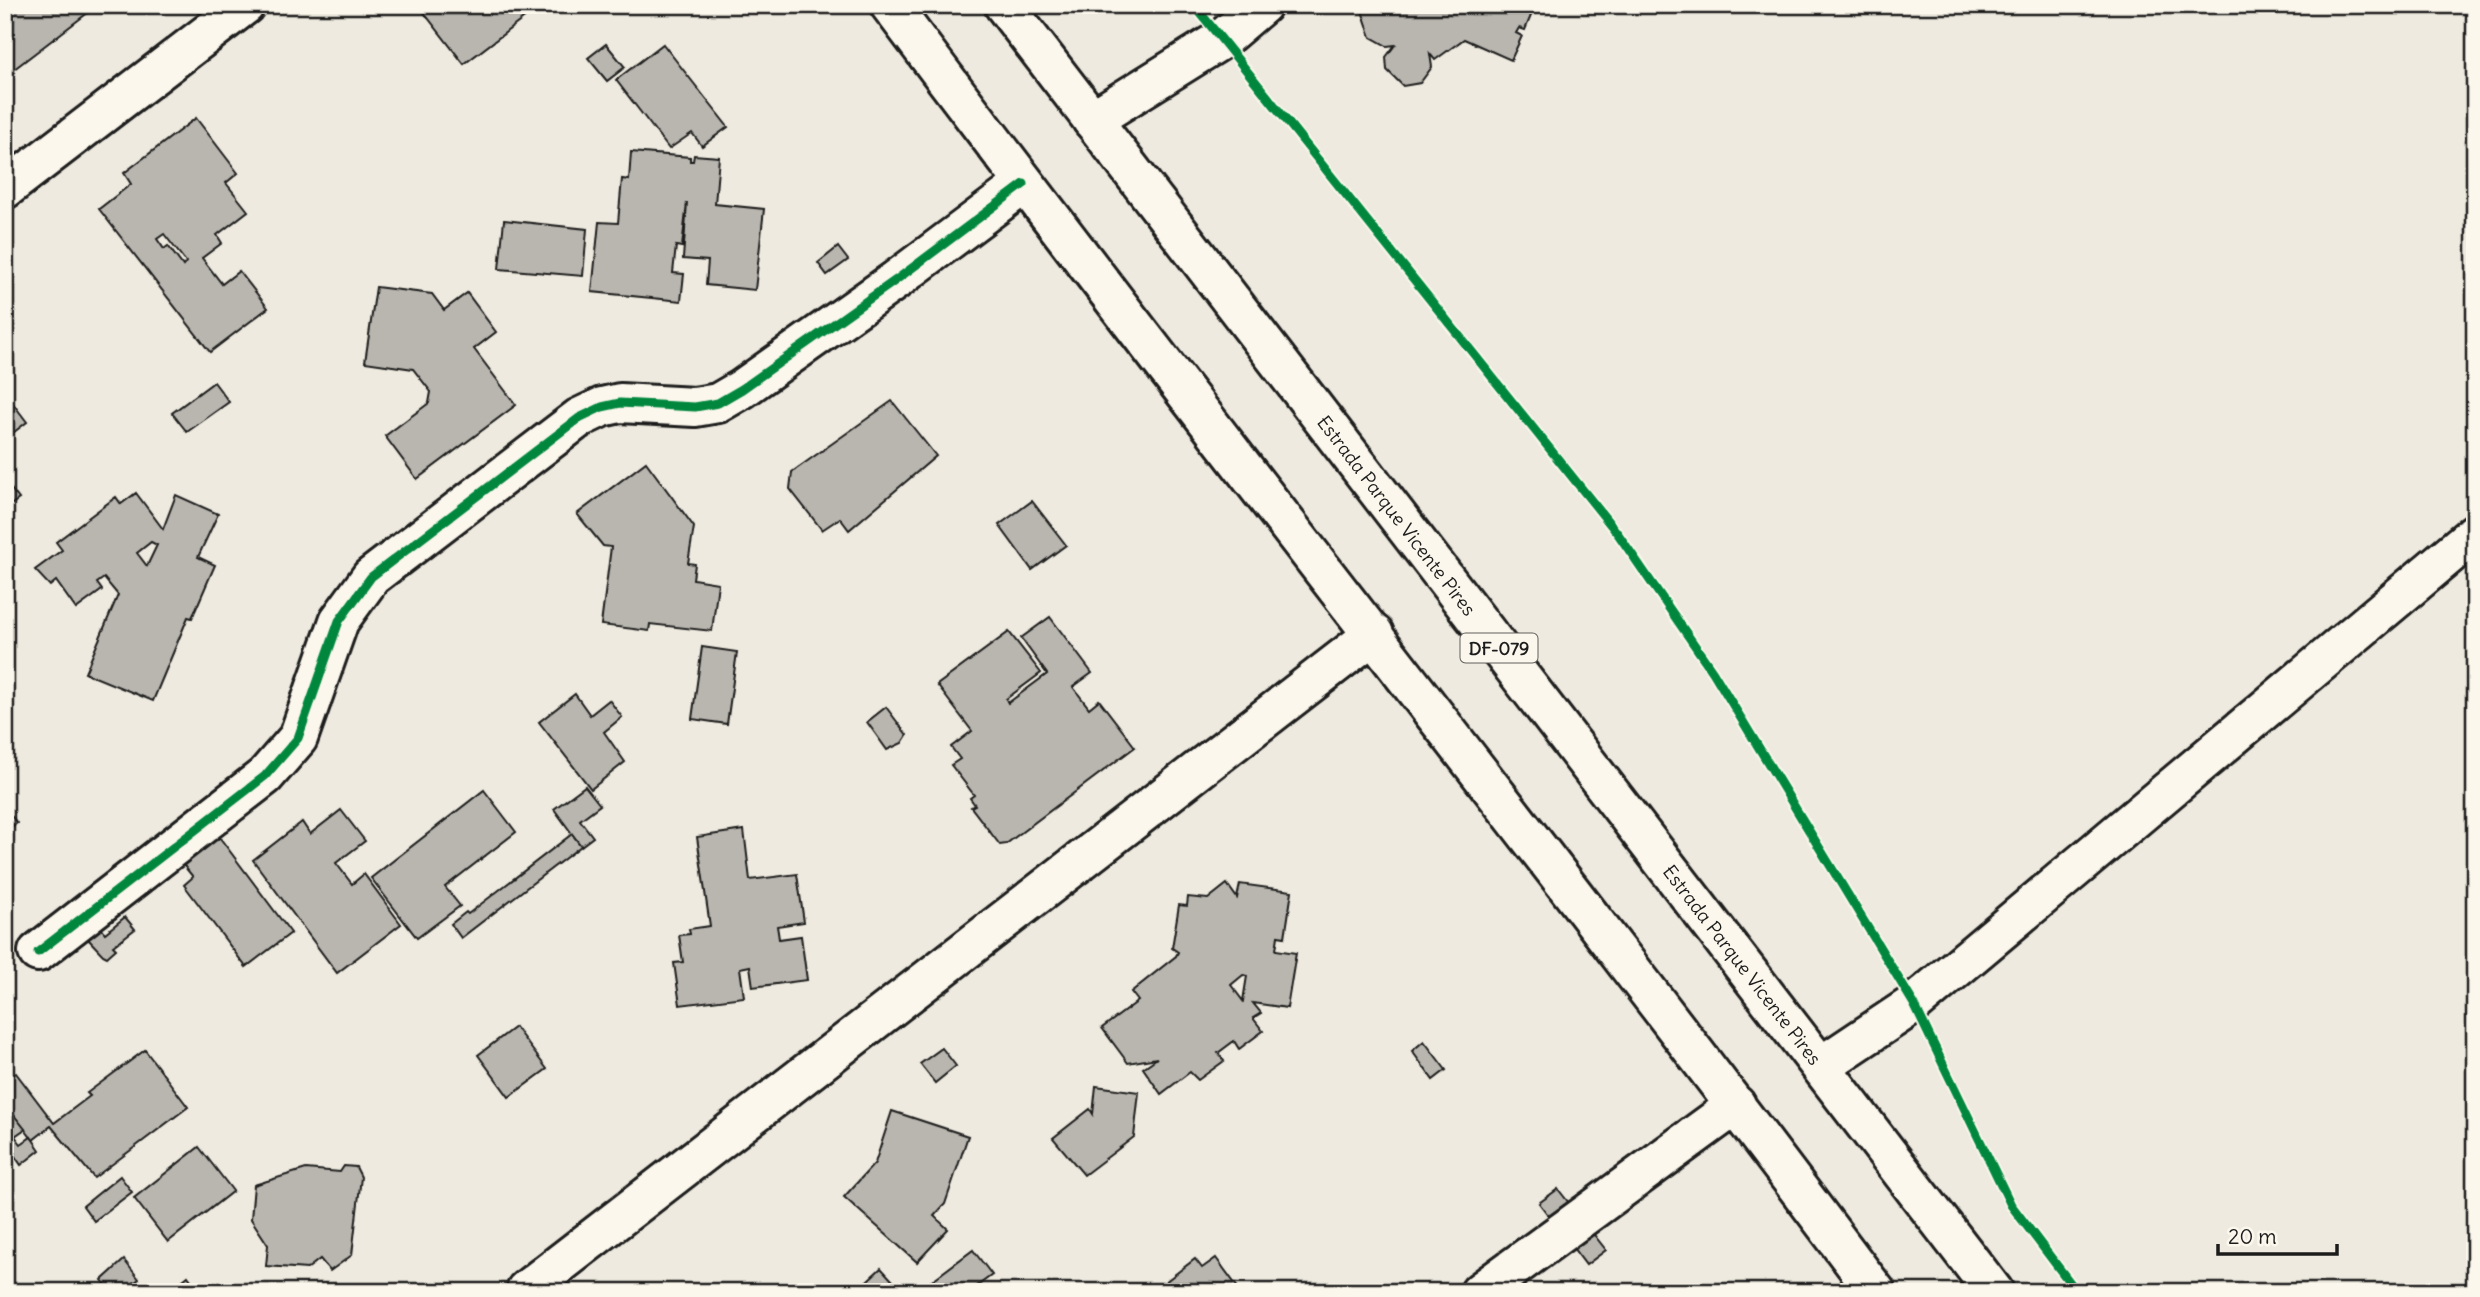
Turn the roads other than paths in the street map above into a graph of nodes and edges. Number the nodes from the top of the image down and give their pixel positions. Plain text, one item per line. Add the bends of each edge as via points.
1 (245, 5) edge
2 (890, 5) edge
3 (1004, 5) edge
4 (1262, 5) edge
5 (1092, 120) junction
6 (1024, 184) junction
7 (5, 189) edge
8 (2475, 533) edge
9 (1374, 634) junction
10 (38, 952) dead end
11 (1821, 1066) junction
12 (1736, 1105) junction
13 (526, 1290) dead end
14 (1480, 1292) edge
15 (1876, 1292) edge
16 (1994, 1292) edge

1 - 7 street
2 - 6 street
3 - 5 street, Estrada Parque Vicente Pires / DF-079
4 - 5 street via 1222,39
5 - 11 street, Estrada Parque Vicente Pires / DF-079
6 - 9 street
6 - 10 street via 742,389 718,403 695,407 620,403 579,418 371,577 339,621 298,738 273,767
8 - 11 street via 1913,1004
9 - 12 street
9 - 13 street
11 - 16 street, Estrada Parque Vicente Pires / DF-079
12 - 14 street
12 - 15 street

